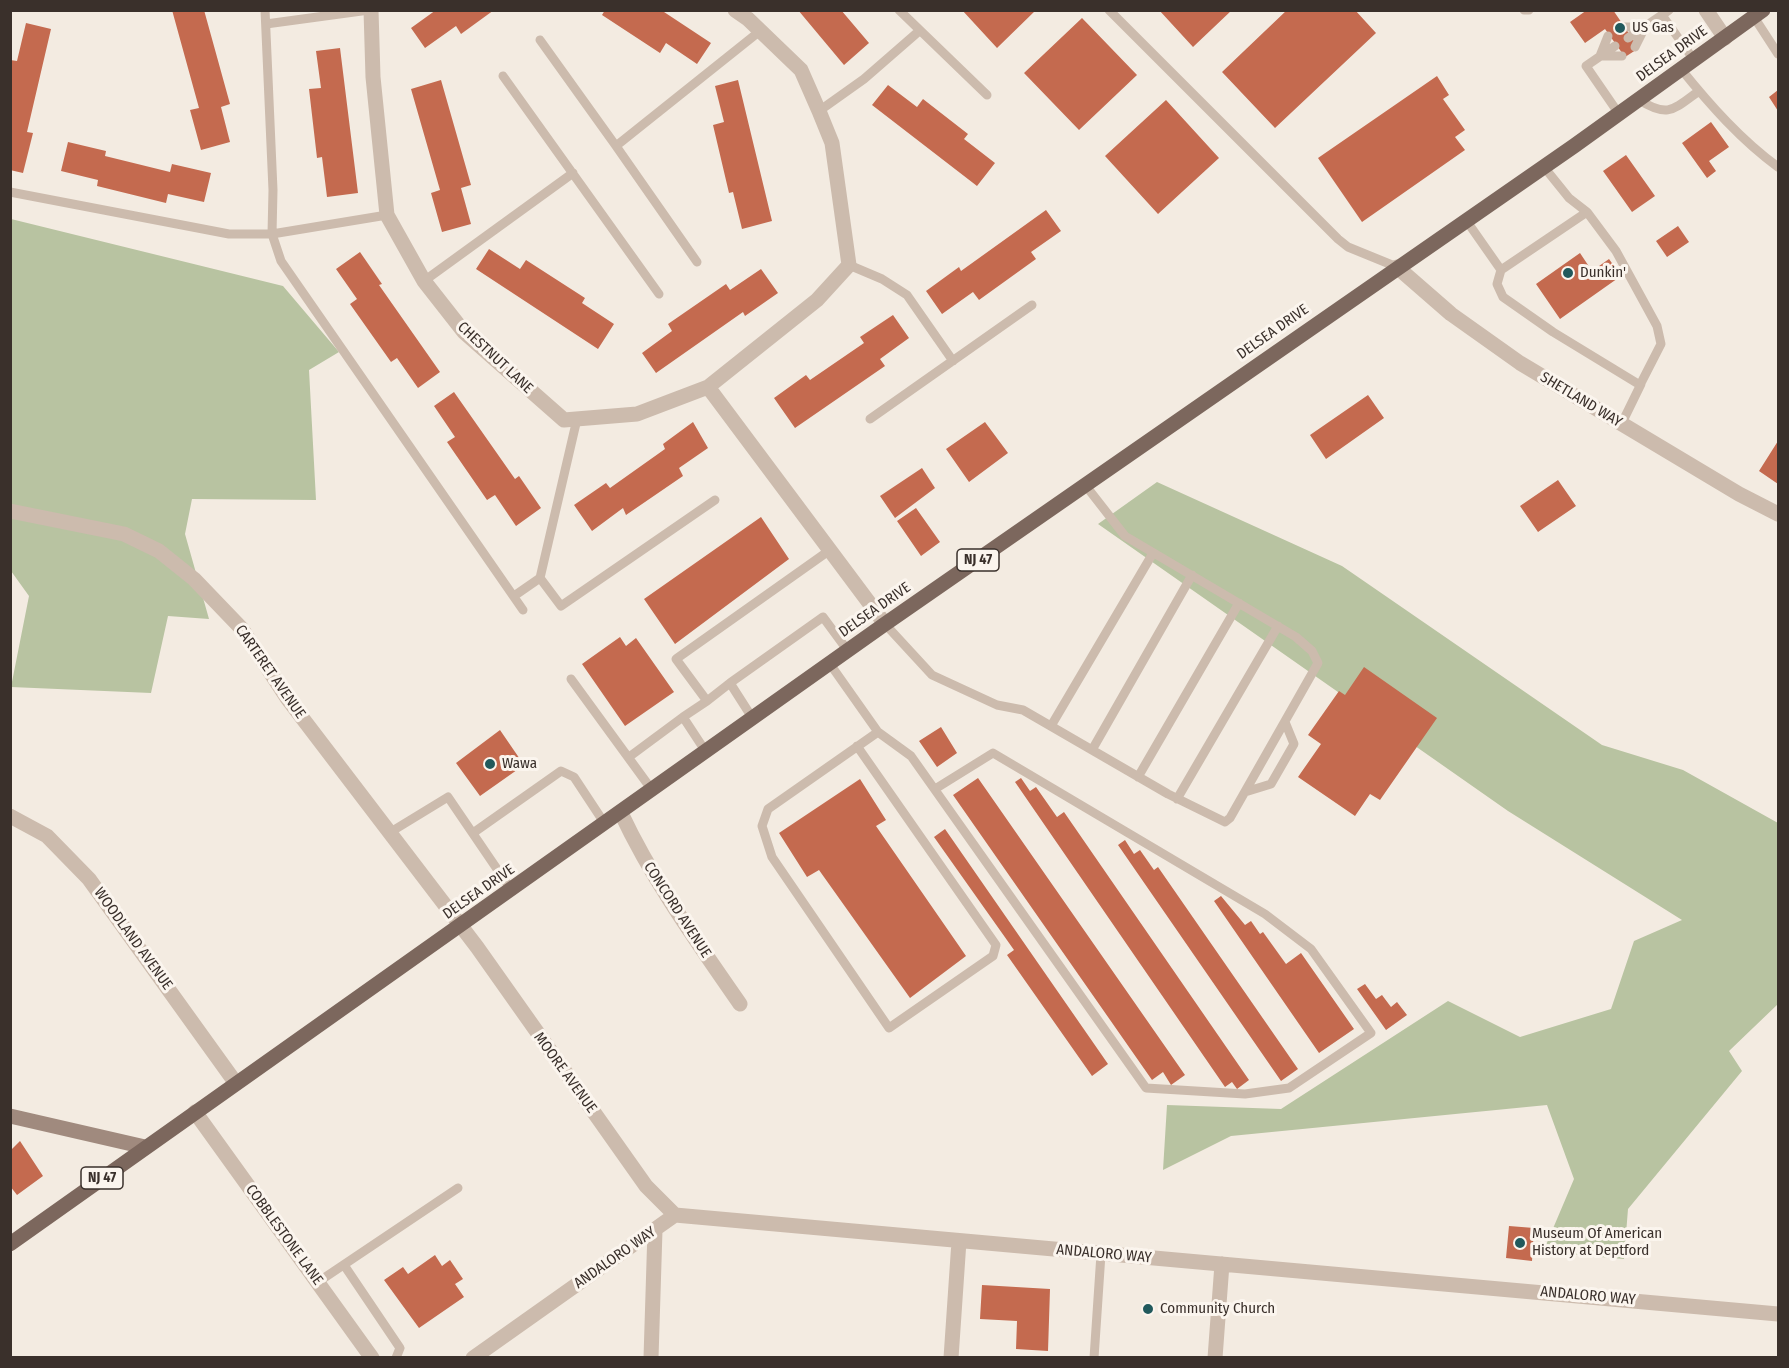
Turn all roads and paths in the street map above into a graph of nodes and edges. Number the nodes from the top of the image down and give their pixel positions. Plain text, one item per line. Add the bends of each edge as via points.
1 (265, 10) edge
2 (370, 10) edge
3 (735, 10) edge
4 (899, 10) edge
5 (1110, 10) edge
6 (1524, 10) edge
7 (1529, 10) edge
8 (1706, 10) edge
9 (1666, 13) edge
10 (1759, 14) edge
11 (266, 24) junction
12 (1621, 27) dead end
13 (1645, 27) junction
14 (760, 31) junction
15 (918, 32) junction
16 (1608, 36) dead end
17 (1628, 38) dead end
18 (1725, 38) junction
19 (540, 40) dead end
20 (1615, 46) dead end
21 (1635, 47) dead end
22 (1779, 54) edge
23 (1600, 56) junction
24 (1622, 56) dead end
25 (1694, 60) junction
26 (1681, 69) junction
27 (503, 76) dead end
28 (1699, 91) junction
29 (987, 95) dead end
30 (1639, 100) junction
31 (819, 111) junction
32 (1619, 114) junction
33 (616, 146) junction
34 (1544, 167) junction
35 (1779, 167) edge
36 (573, 173) junction
37 (10, 192) edge
38 (1587, 212) junction
39 (387, 215) junction
40 (1466, 220) junction
41 (272, 234) junction
42 (697, 262) dead end
43 (849, 265) junction
44 (1397, 267) junction
45 (1501, 270) junction
46 (424, 281) junction
47 (659, 294) dead end
48 (1032, 305) dead end
49 (953, 361) junction
50 (1641, 384) junction
51 (708, 387) junction
52 (577, 419) junction
53 (870, 419) dead end
54 (1621, 424) junction
55 (1086, 486) junction
56 (715, 500) dead end
57 (10, 511) edge
58 (1779, 514) edge
59 (830, 550) junction
60 (1153, 553) junction
61 (1192, 575) junction
62 (540, 578) junction
63 (514, 596) junction
64 (1239, 603) junction
65 (523, 610) dead end
66 (885, 624) junction
67 (1278, 626) junction
68 (848, 651) junction
69 (830, 664) junction
70 (571, 679) dead end
71 (730, 683) junction
72 (708, 701) junction
73 (683, 717) junction
74 (753, 719) junction
75 (1285, 722) junction
76 (1051, 726) junction
77 (878, 732) junction
78 (857, 746) junction
79 (1092, 750) junction
80 (706, 752) junction
81 (629, 757) junction
82 (1138, 777) junction
83 (935, 789) junction
84 (652, 790) junction
85 (1245, 792) junction
86 (1177, 799) junction
87 (621, 813) junction
88 (10, 816) edge
89 (605, 824) junction
90 (473, 832) junction
91 (389, 833) junction
92 (512, 891) junction
93 (460, 928) junction
94 (740, 1004) dead end
95 (235, 1082) junction
96 (195, 1112) junction
97 (10, 1116) edge
98 (145, 1147) junction
99 (458, 1188) dead end
100 (675, 1215) junction
101 (654, 1230) junction
102 (958, 1241) junction
103 (10, 1244) edge
104 (1101, 1254) junction
105 (1222, 1264) junction
106 (344, 1265) junction
107 (318, 1282) junction
108 (1779, 1314) edge
109 (372, 1358) edge
110 (396, 1358) edge
111 (473, 1358) edge
112 (651, 1358) edge
113 (951, 1358) edge
114 (1094, 1358) edge
115 (1215, 1358) edge

1 - 11 lane
2 - 11 lane
2 - 39 street, CHESTNUT LANE
3 - 14 street
4 - 15 lane
5 - 44 lane via 1338,239
6 - 7 lane
8 - 18 street
9 - 13 lane
9 - 25 lane
10 - 18 main road, DELSEA DRIVE / NJ 47
10 - 22 lane
11 - 41 lane
12 - 13 lane
13 - 17 lane
13 - 21 lane
14 - 31 street via 801,70
14 - 33 lane
15 - 29 lane
15 - 31 lane via 864,79
16 - 23 lane
18 - 25 main road, DELSEA DRIVE / NJ 47
19 - 33 lane
20 - 23 lane
23 - 24 lane
23 - 32 lane via 1586,66
25 - 26 main road, DELSEA DRIVE / NJ 47
26 - 28 lane
26 - 30 main road, DELSEA DRIVE / NJ 47
27 - 36 lane
28 - 30 lane via 1677,107 1662,111
28 - 35 lane via 1754,148
30 - 32 main road, DELSEA DRIVE / NJ 47
31 - 43 street via 832,143
32 - 34 main road, DELSEA DRIVE / NJ 47
33 - 42 lane
34 - 38 lane via 1569,198
34 - 40 main road, DELSEA DRIVE / NJ 47
36 - 46 lane
36 - 47 lane
37 - 41 lane via 229,234
38 - 45 lane
38 - 50 lane via 1616,251 1657,326 1661,344
39 - 41 lane
39 - 46 street, CHESTNUT LANE
40 - 44 main road, DELSEA DRIVE / NJ 47
40 - 45 lane
41 - 63 lane via 281,261 299,289
43 - 49 lane via 882,279 907,296
43 - 51 street, CHESTNUT LANE via 817,300
44 - 54 street, SHETLAND WAY via 1484,340
44 - 55 main road, DELSEA DRIVE / NJ 47
45 - 50 lane via 1497,284 1503,297
46 - 52 street, CHESTNUT LANE via 464,332 564,420
48 - 49 lane
49 - 53 lane
50 - 54 lane
51 - 52 street, CHESTNUT LANE via 637,414
51 - 59 street
52 - 62 lane
54 - 58 street, SHETLAND WAY
55 - 60 lane via 1125,536
55 - 66 main road, DELSEA DRIVE / NJ 47
56 - 62 lane via 561,606
57 - 91 street, CARTERET AVENUE via 124,534 159,551 194,579 242,629 287,698
59 - 66 street
59 - 72 lane via 676,659
60 - 61 lane
60 - 76 lane
61 - 64 lane
61 - 79 lane
62 - 63 lane
63 - 65 lane
64 - 67 lane
64 - 82 lane
66 - 68 main road, DELSEA DRIVE / NJ 47
66 - 76 lane via 933,675 997,705 1023,710
67 - 75 lane via 1312,651 1318,663
67 - 86 lane
68 - 69 main road, DELSEA DRIVE / NJ 47
68 - 71 lane via 823,617
69 - 74 main road, DELSEA DRIVE / NJ 47
69 - 77 lane
70 - 81 lane
71 - 72 lane
71 - 74 lane
72 - 73 lane
73 - 80 lane
73 - 81 lane
74 - 80 main road, DELSEA DRIVE / NJ 47
75 - 85 lane
75 - 85 lane via 1294,744 1271,784
76 - 79 lane
77 - 78 lane
77 - 83 lane via 911,756
78 - 78 lane via 768,808 762,826 772,857 889,1028 993,956 996,945
79 - 82 lane
80 - 84 main road, DELSEA DRIVE / NJ 47
81 - 84 lane
82 - 86 lane
83 - 83 lane via 1146,1088 1245,1094 1289,1088 1371,1033 1311,950 1265,914 993,753
84 - 87 main road, DELSEA DRIVE / NJ 47
85 - 86 lane via 1225,822
87 - 89 main road, DELSEA DRIVE / NJ 47
87 - 94 street, CONCORD AVENUE via 640,855
88 - 95 street, WOODLAND AVENUE via 47,836 89,879
89 - 90 lane via 574,777 561,771
89 - 92 main road, DELSEA DRIVE / NJ 47
90 - 91 lane via 448,797
90 - 92 lane
91 - 93 street, CARTERET AVENUE
92 - 93 main road, DELSEA DRIVE / NJ 47
93 - 95 main road, DELSEA DRIVE / NJ 47
93 - 100 street, MOORE AVENUE via 646,1186
95 - 96 main road, DELSEA DRIVE / NJ 47
96 - 98 main road, DELSEA DRIVE / NJ 47
96 - 107 street, COBBLESTONE LANE
97 - 98 street
98 - 103 main road, DELSEA DRIVE / NJ 47
99 - 106 lane
100 - 101 street, ANDALORO WAY
100 - 102 street, ANDALORO WAY
101 - 111 street, ANDALORO WAY
101 - 112 street
102 - 104 street, ANDALORO WAY
102 - 113 street
104 - 105 street, ANDALORO WAY
104 - 114 lane
105 - 108 street, ANDALORO WAY
105 - 115 street
106 - 107 lane
106 - 110 lane via 400,1348
107 - 109 street, COBBLESTONE LANE

